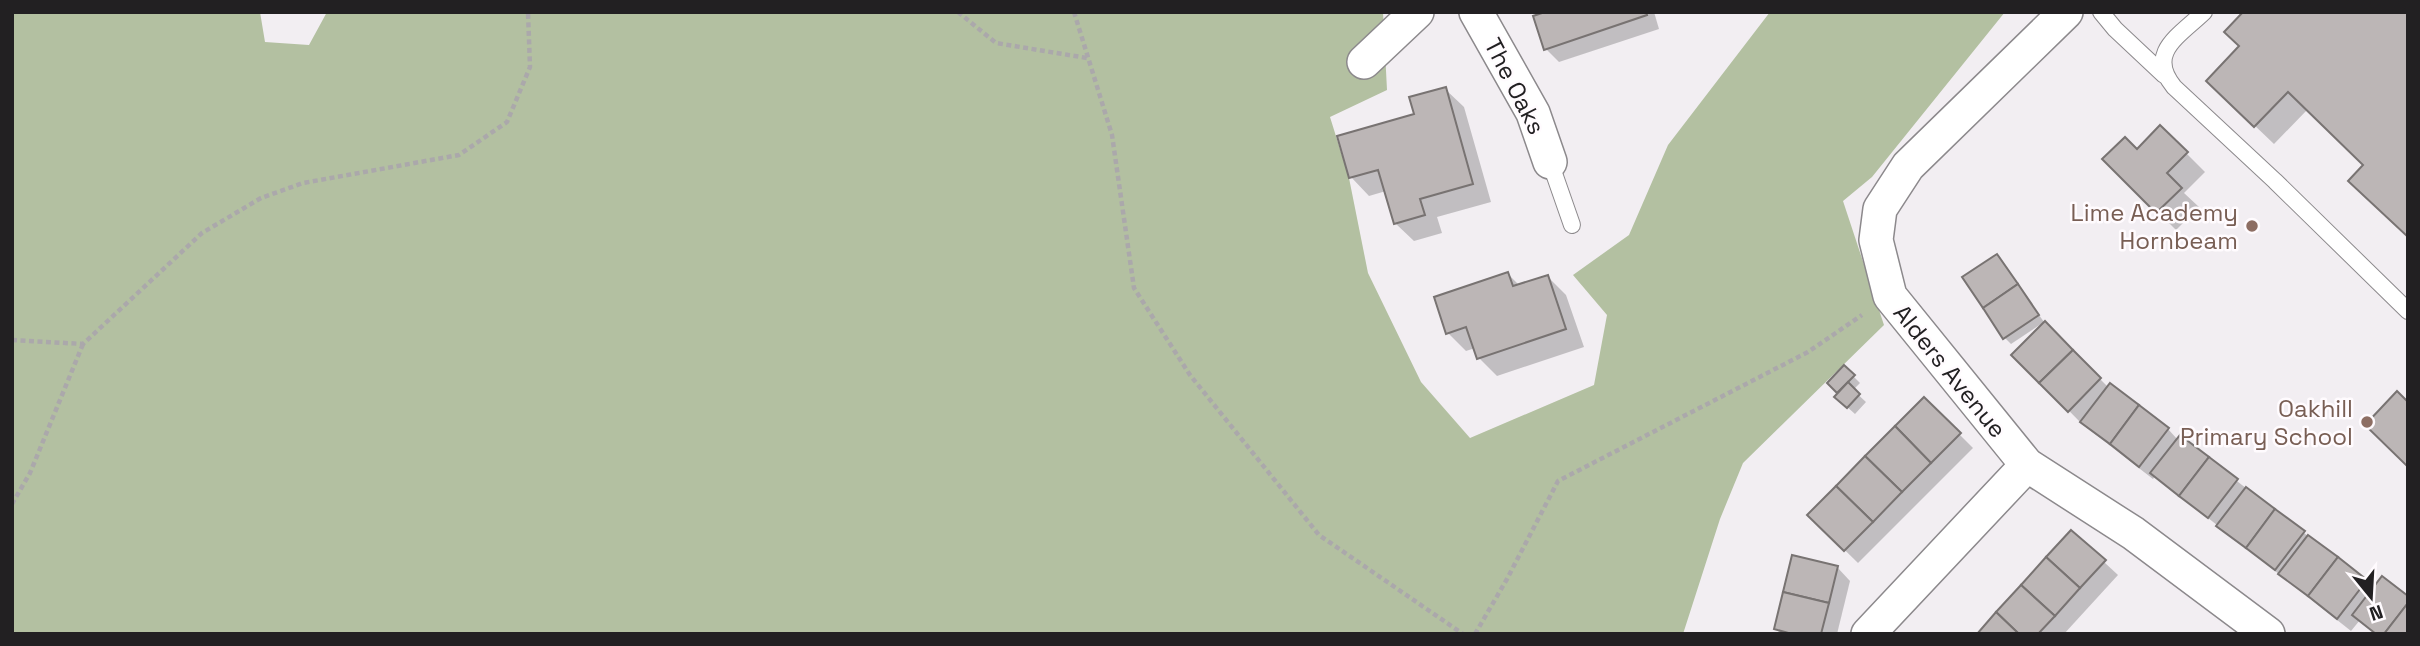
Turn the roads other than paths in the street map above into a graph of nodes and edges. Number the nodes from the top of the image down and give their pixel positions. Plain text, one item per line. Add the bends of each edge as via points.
1 (1417, 12) edge
2 (1476, 12) edge
3 (2066, 12) edge
4 (2101, 12) edge
5 (2204, 12) edge
6 (1364, 62) dead end
7 (2164, 75) junction
8 (1550, 162) joint
9 (1572, 225) dead end
10 (2408, 312) edge
11 (2027, 465) junction
12 (1868, 634) edge
13 (2268, 634) edge

1 - 6 street
2 - 8 street, The Oaks via 1533,113
3 - 11 street, Alders Avenue via 1908,166 1880,209 1876,240 1890,296
4 - 7 lane
5 - 7 lane via 2168,47 2163,56
7 - 10 lane
8 - 9 lane
11 - 12 street
11 - 13 street, Alders Avenue via 2133,533

